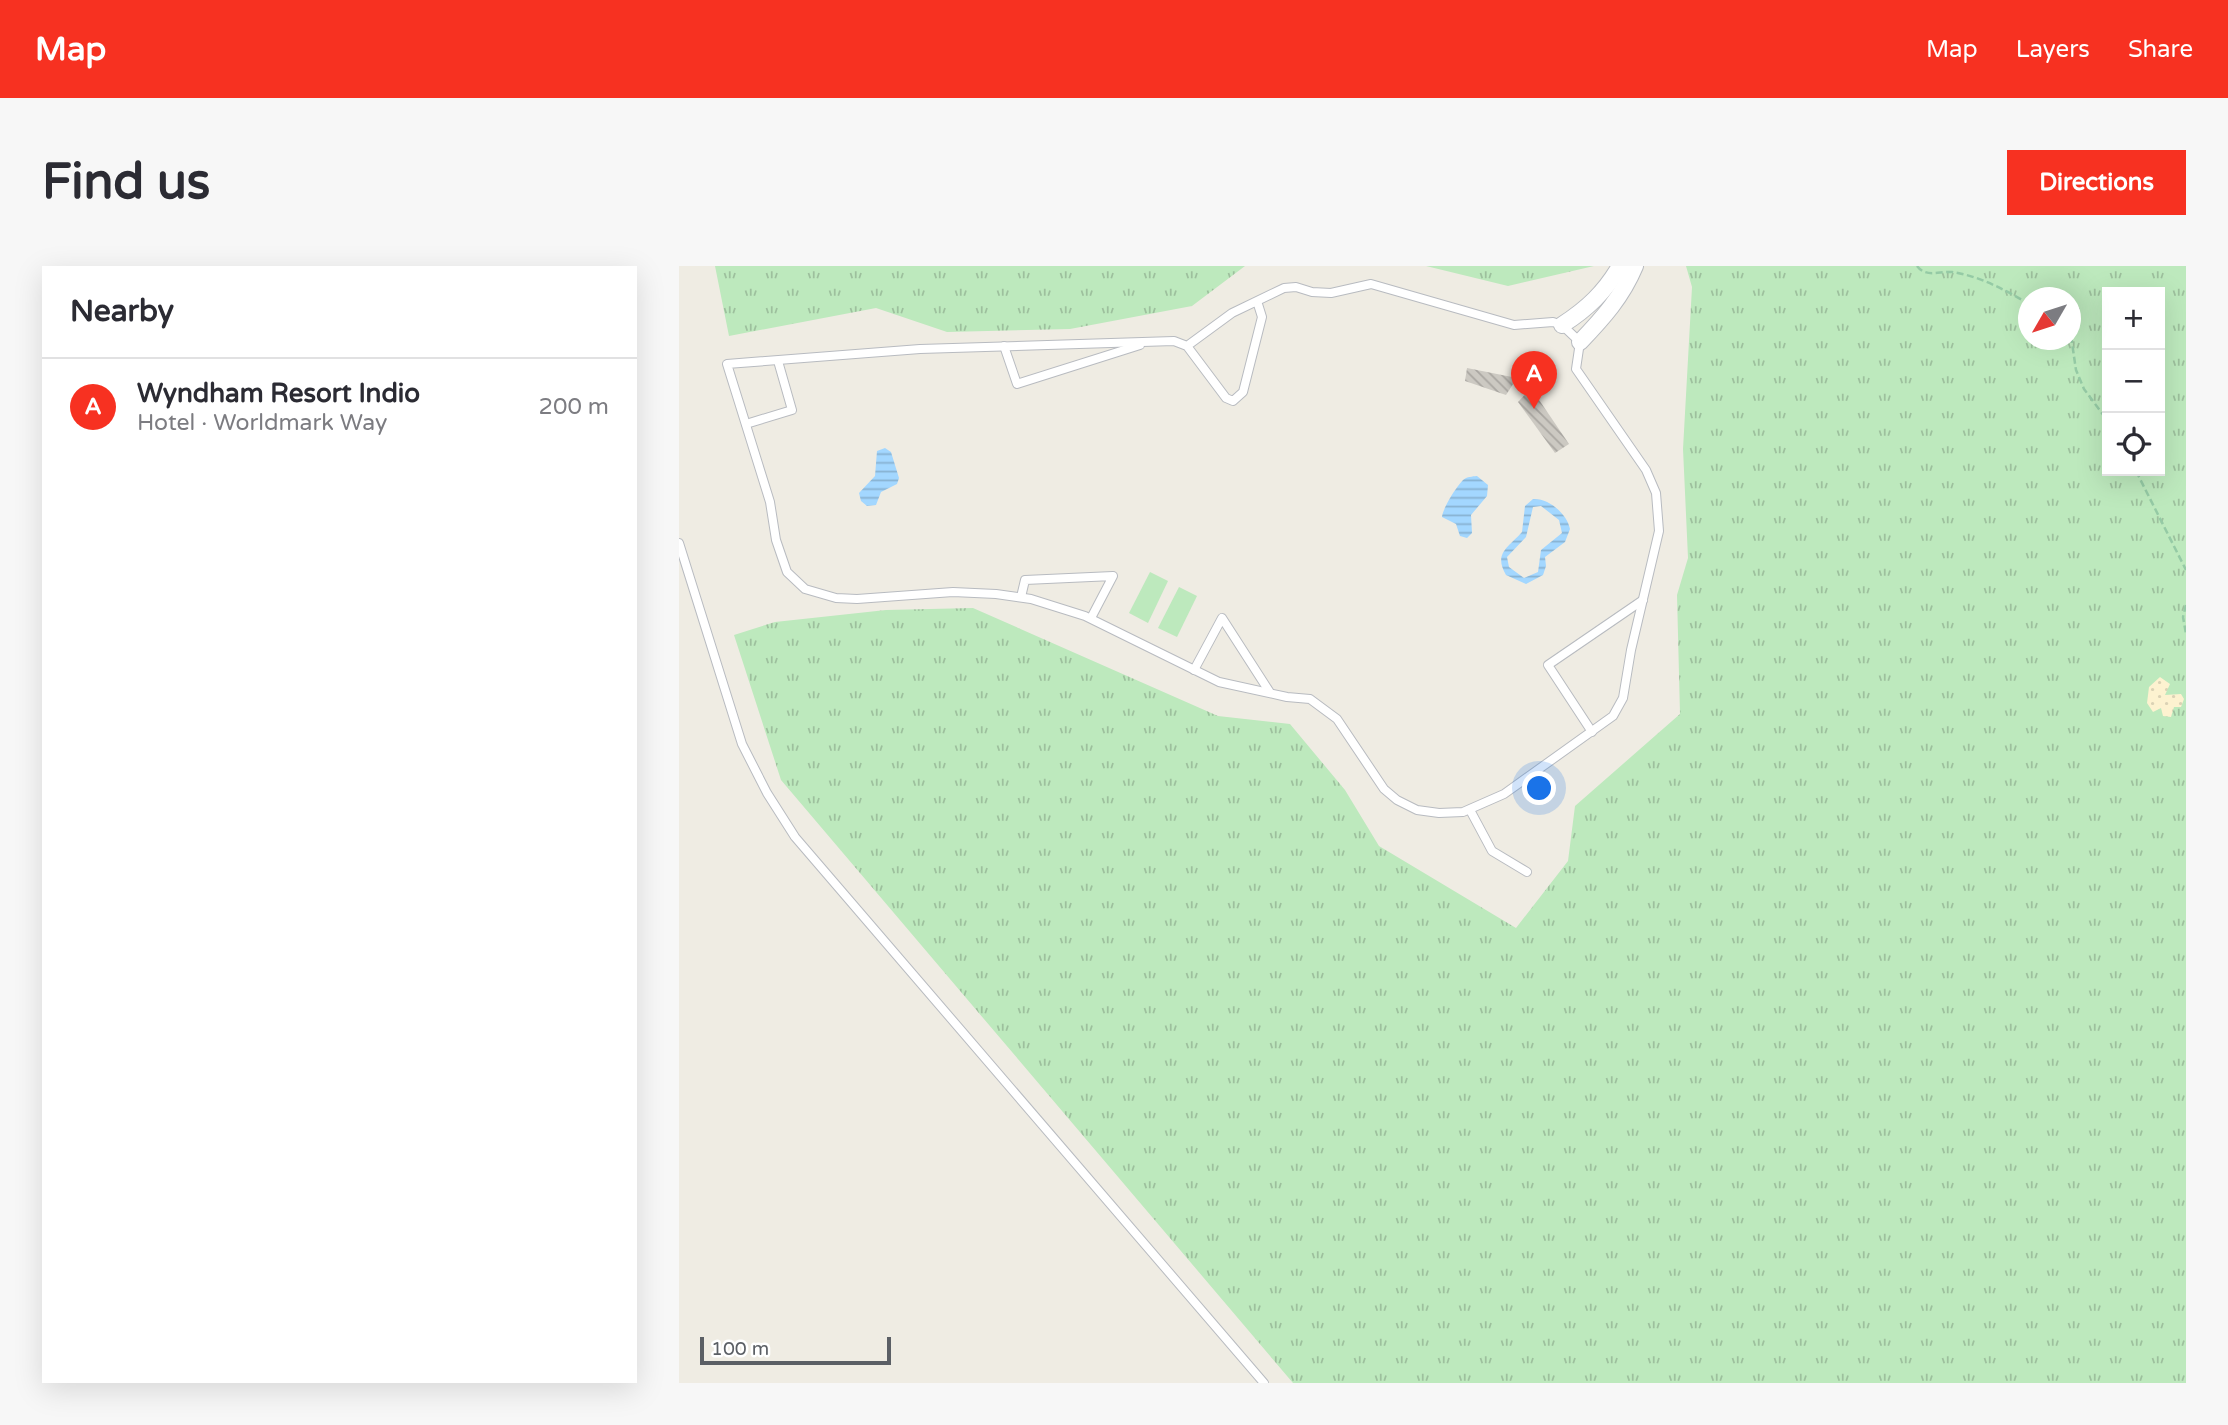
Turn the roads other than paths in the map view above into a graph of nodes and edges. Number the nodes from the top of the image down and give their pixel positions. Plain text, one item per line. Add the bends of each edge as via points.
1 (1620, 266) edge
2 (1635, 266) edge
3 (1257, 301) junction
4 (1562, 325) junction
5 (1151, 341) junction
6 (1580, 342) junction
7 (1004, 346) junction
8 (1187, 346) junction
9 (778, 361) junction
10 (745, 424) junction
11 (679, 543) edge
12 (1021, 597) junction
13 (1643, 600) junction
14 (1091, 618) junction
15 (1194, 670) junction
16 (1269, 691) junction
17 (1592, 732) junction
18 (1470, 810) junction
19 (1527, 872) dead end
20 (1264, 1383) edge

1 - 4 street via 1608,288
2 - 6 street via 1625,290
3 - 4 lane via 1283,288 1331,292 1371,284 1514,325
3 - 8 lane
3 - 8 lane via 1262,317 1243,392 1233,401
4 - 6 lane
5 - 7 lane
5 - 7 lane via 1017,384
5 - 8 lane
6 - 13 lane via 1576,369 1646,470 1656,493 1659,531
7 - 9 lane
9 - 10 lane via 792,410
9 - 10 lane via 727,364
10 - 12 lane via 787,572 805,589 857,599 953,593
11 - 20 lane via 742,744 795,837
12 - 14 lane
12 - 14 lane via 1025,580 1113,576
13 - 17 lane via 1623,698 1613,716
13 - 17 lane via 1548,665
14 - 15 lane
15 - 16 lane via 1219,682
15 - 16 lane via 1222,618
16 - 18 lane via 1310,699 1326,708 1384,789 1397,800 1417,810
17 - 18 lane via 1504,794
18 - 19 lane via 1492,852

